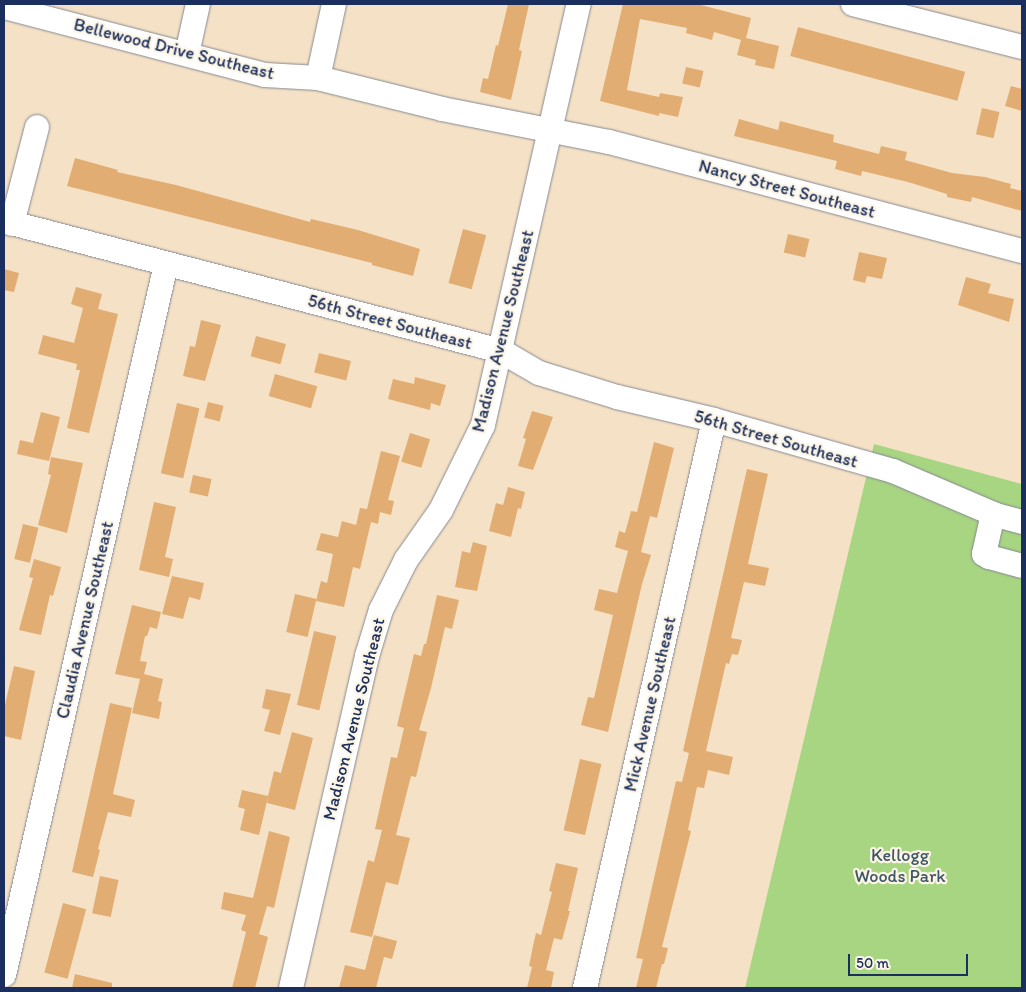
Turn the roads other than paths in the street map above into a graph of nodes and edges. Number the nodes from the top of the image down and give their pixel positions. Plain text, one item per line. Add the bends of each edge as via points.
1 (198, 4) edge
2 (334, 4) edge
3 (579, 4) edge
4 (853, 4) edge
5 (4, 7) edge
6 (51, 11) edge
7 (1022, 48) edge
8 (186, 54) junction
9 (318, 78) junction
10 (36, 126) dead end
11 (551, 132) junction
12 (8, 222) edge
13 (1022, 251) edge
14 (166, 264) junction
15 (501, 351) junction
16 (714, 420) junction
17 (993, 514) junction
18 (1022, 522) edge
19 (1022, 566) edge
20 (4, 976) edge
21 (291, 988) edge
22 (585, 988) edge

1 - 8 street
2 - 9 street
3 - 11 street, Madison Avenue Southeast
4 - 7 street
5 - 6 street, Bellewood Drive Southeast
6 - 8 street, Bellewood Drive Southeast
8 - 9 street, Bellewood Drive Southeast via 265,75
9 - 11 street, Bellewood Drive Southeast
10 - 12 street
11 - 13 street, Nancy Street Southeast via 609,142
11 - 15 street, Madison Avenue Southeast
12 - 14 street, 56th Street Southeast
14 - 15 street, 56th Street Southeast
14 - 20 street, Claudia Avenue Southeast
15 - 16 street, 56th Street Southeast via 539,374
15 - 21 street, Madison Avenue Southeast via 483,425 441,510 406,560 381,610
16 - 17 street, 56th Street Southeast via 893,470
16 - 22 street, Mick Avenue Southeast
17 - 18 street, 56th Street Southeast
17 - 19 street via 984,554

